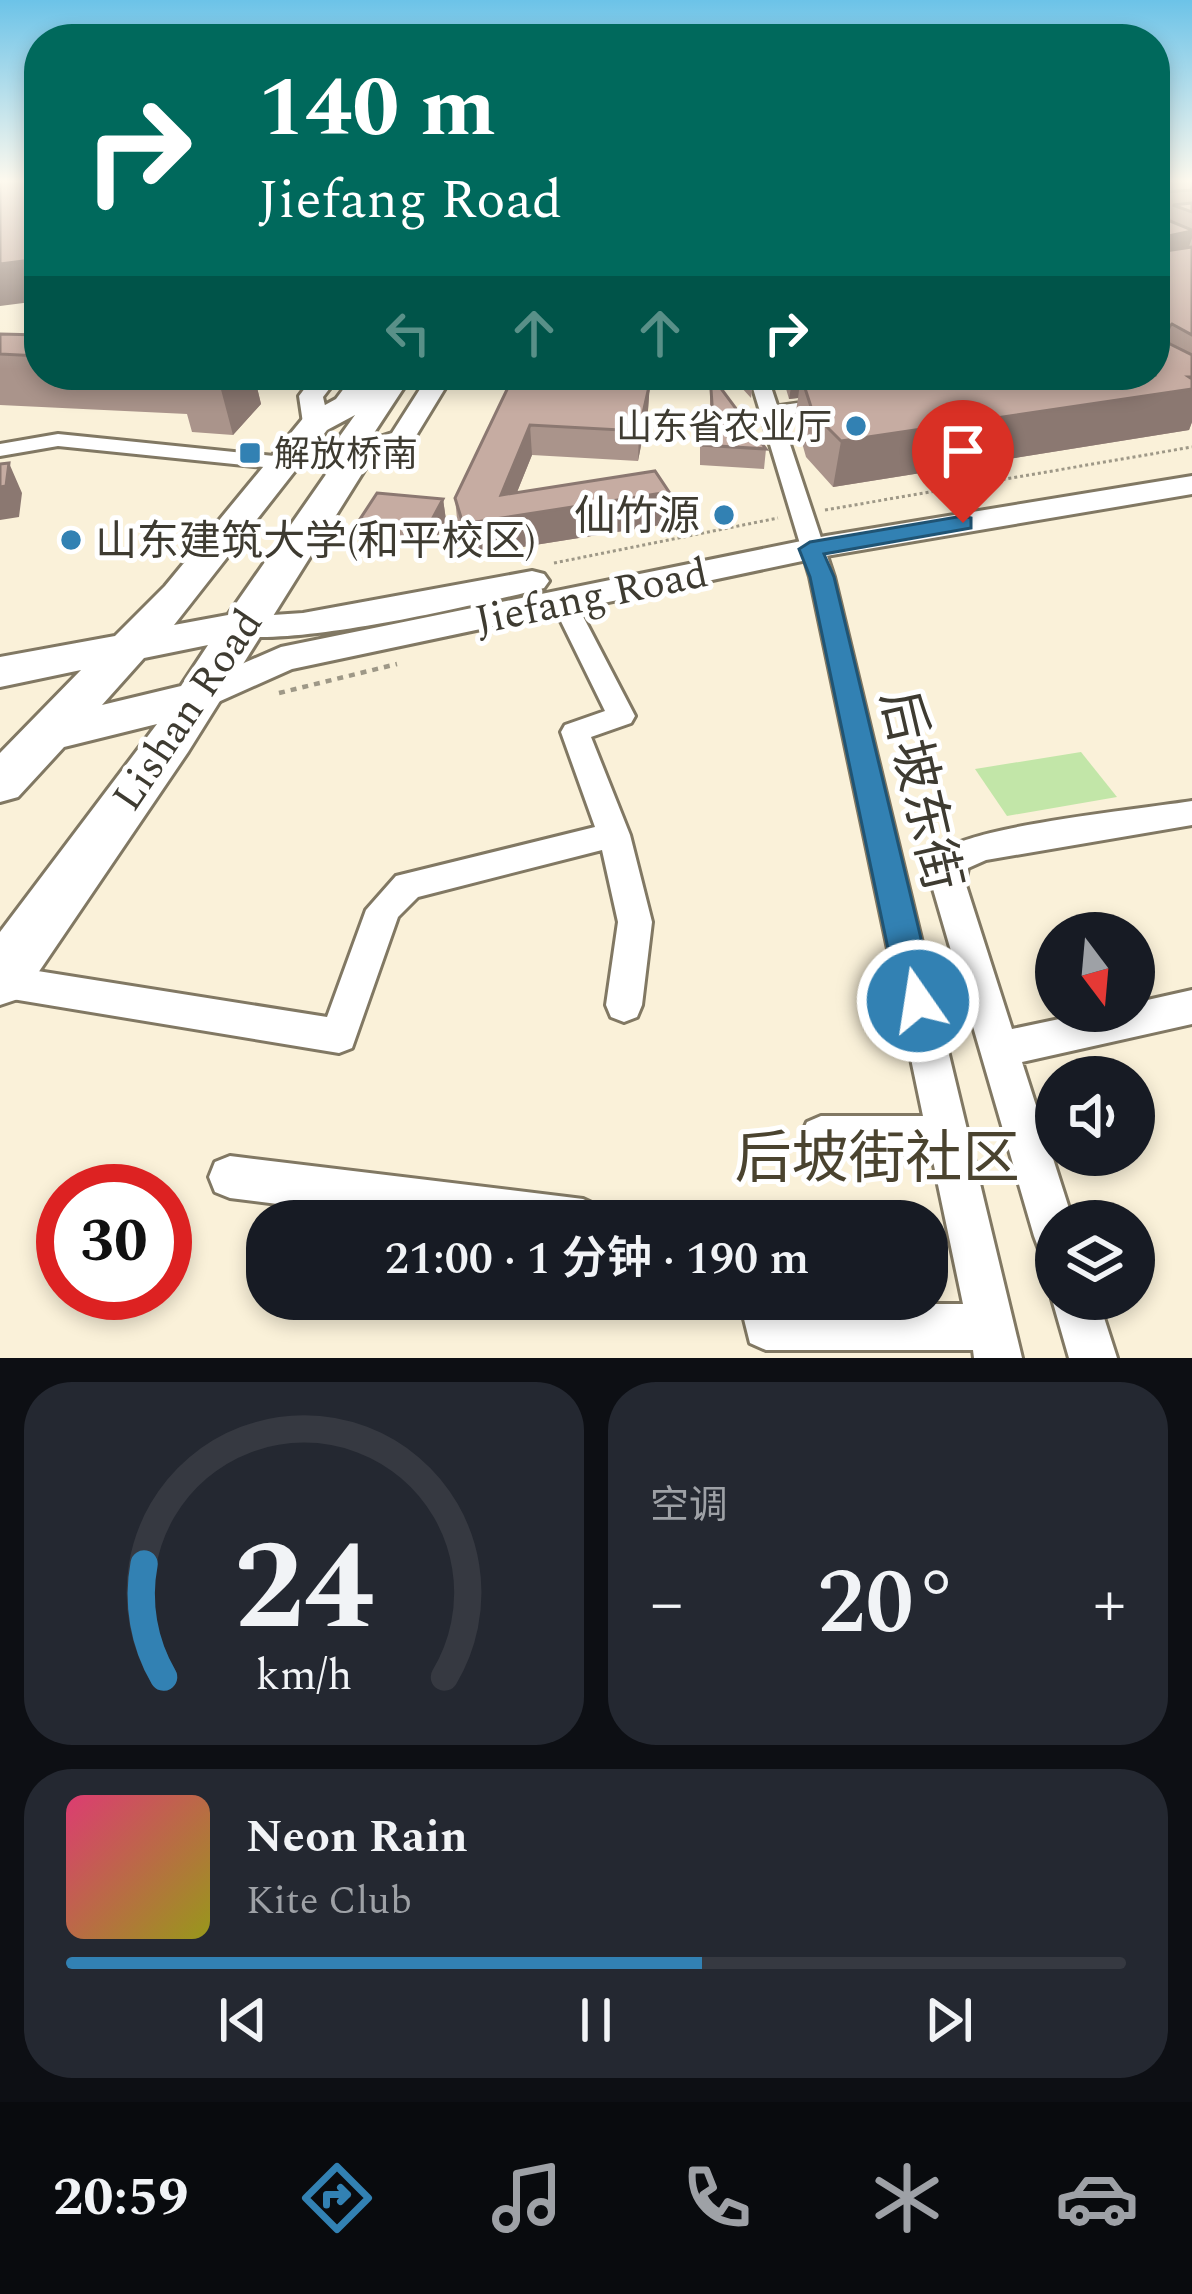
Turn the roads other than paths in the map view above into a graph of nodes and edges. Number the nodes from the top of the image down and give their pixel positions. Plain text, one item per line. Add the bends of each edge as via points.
1 (316, 390) edge
2 (358, 390) edge
3 (388, 390) edge
4 (432, 390) edge
5 (763, 390) edge
6 (831, 404) edge
7 (770, 412) junction
8 (316, 423) junction
9 (0, 450) edge
10 (358, 453) junction
11 (1192, 459) edge
12 (284, 464) junction
13 (1192, 485) edge
14 (807, 530) junction
15 (562, 602) junction
16 (241, 626) junction
17 (128, 649) junction
18 (0, 672) edge
19 (198, 698) junction
20 (49, 734) junction
21 (0, 742) edge
22 (0, 784) edge
23 (1192, 813) edge
24 (614, 835) junction
25 (0, 980) edge
26 (624, 1005) dead end
27 (1192, 1007) edge
28 (999, 1050) junction
29 (821, 1136) dead end
30 (949, 1136) junction
31 (230, 1177) dead end
32 (415, 1200) edge
33 (1045, 1200) edge
34 (765, 1320) edge
35 (1081, 1320) edge
36 (995, 1343) edge
37 (1093, 1358) edge

1 - 8 street
2 - 8 main road, Lishan Road
3 - 10 main road, Lishan Road via 356,436
4 - 10 street via 402,437
5 - 7 street, 后坡东街
6 - 7 lane
7 - 14 street, 后坡东街
8 - 12 main road, Lishan Road
9 - 12 street via 58,440
10 - 16 main road, Lishan Road
11 - 14 main road, Jiefang Road
12 - 17 main road, Lishan Road
13 - 14 main road, Jiefang Road
14 - 15 main road, Jiefang Road
14 - 16 main road, Jiefang Road via 303,624
14 - 30 street, 后坡东街
15 - 19 main road, Jiefang Road via 280,659
15 - 24 street via 621,716 575,731
16 - 17 main road, Jiefang Road
16 - 19 main road, Lishan Road
17 - 18 main road, Jiefang Road
17 - 20 main road, Lishan Road
19 - 20 main road, Jiefang Road
19 - 25 main road, Lishan Road
20 - 21 main road, Jiefang Road
20 - 22 main road, Lishan Road
23 - 28 street via 980,848 954,860 948,882
24 - 25 street via 408,886 383,910 339,1036
24 - 26 street via 634,922
27 - 28 street
28 - 33 street
29 - 30 street
30 - 36 street, 后坡东街
31 - 32 street
34 - 36 street via 766,1327
35 - 37 street

